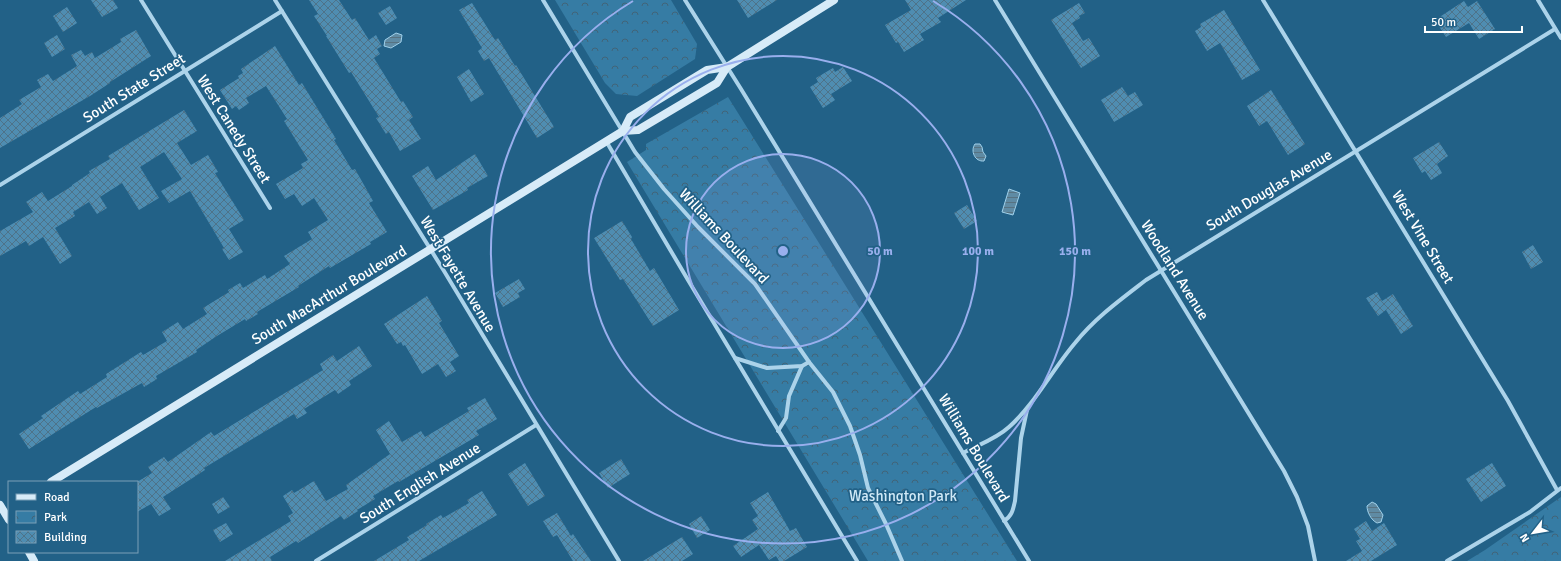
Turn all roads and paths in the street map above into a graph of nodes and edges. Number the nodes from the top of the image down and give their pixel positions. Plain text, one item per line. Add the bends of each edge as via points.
1 (141, 0) edge
2 (275, 0) edge
3 (543, 0) edge
4 (685, 0) edge
5 (834, 0) edge
6 (995, 0) edge
7 (1263, 0) edge
8 (1538, 0) edge
9 (282, 11) junction
10 (1555, 29) junction
11 (1561, 38) edge
12 (727, 67) junction
13 (185, 71) junction
14 (623, 131) junction
15 (606, 141) junction
16 (1356, 152) junction
17 (0, 185) edge
18 (270, 208) dead end
19 (430, 250) junction
20 (1160, 270) junction
21 (734, 358) junction
22 (809, 362) junction
23 (802, 366) junction
24 (1027, 408) junction
25 (536, 425) junction
26 (778, 431) junction
27 (964, 453) junction
28 (52, 481) edge
29 (1559, 489) edge
30 (3, 509) edge
31 (8, 518) edge
32 (1004, 521) junction
33 (316, 561) edge
34 (618, 561) edge
35 (857, 561) edge
36 (902, 561) edge
37 (1029, 561) edge
38 (1315, 561) edge
39 (1447, 561) edge

1 - 13 street, West Canedy Street
2 - 9 street, West Fayette Avenue
3 - 14 street, Williams Boulevard
4 - 12 street, Williams Boulevard
5 - 12 main road, South MacArthur Boulevard
6 - 20 street, Woodland Avenue
7 - 16 street, West Vine Street
8 - 10 street
9 - 13 street, South State Street
9 - 19 street, West Fayette Avenue
10 - 11 street
10 - 16 street, South Douglas Avenue
12 - 14 main road, South MacArthur Boulevard via 716,83 638,130
12 - 14 main road, South MacArthur Boulevard via 707,70 630,117
12 - 27 street, Williams Boulevard
13 - 17 street, South State Street
13 - 18 street, West Canedy Street
14 - 15 main road, South MacArthur Boulevard
14 - 22 street, Williams Boulevard via 635,152 664,190 755,284
15 - 19 main road, South MacArthur Boulevard
15 - 21 street
16 - 20 street, South Douglas Avenue
16 - 29 street, West Vine Street
19 - 25 street, West Fayette Avenue
19 - 28 main road, South MacArthur Boulevard
20 - 24 street, South Douglas Avenue via 1093,323 1074,343
20 - 38 street, Woodland Avenue via 1284,471 1308,526
21 - 23 street via 767,368
21 - 26 street
22 - 23 street
22 - 36 street, Williams Boulevard via 833,392 850,426 868,488
23 - 26 street via 789,396 786,418
24 - 27 street, South Douglas Avenue via 1008,428
24 - 32 street, South Douglas Avenue via 1013,511 1010,518
25 - 33 street, South English Avenue
25 - 34 street, West Fayette Avenue
26 - 35 street
27 - 32 street, Williams Boulevard
29 - 39 street via 1530,512
30 - 31 main road
32 - 37 street, Williams Boulevard

